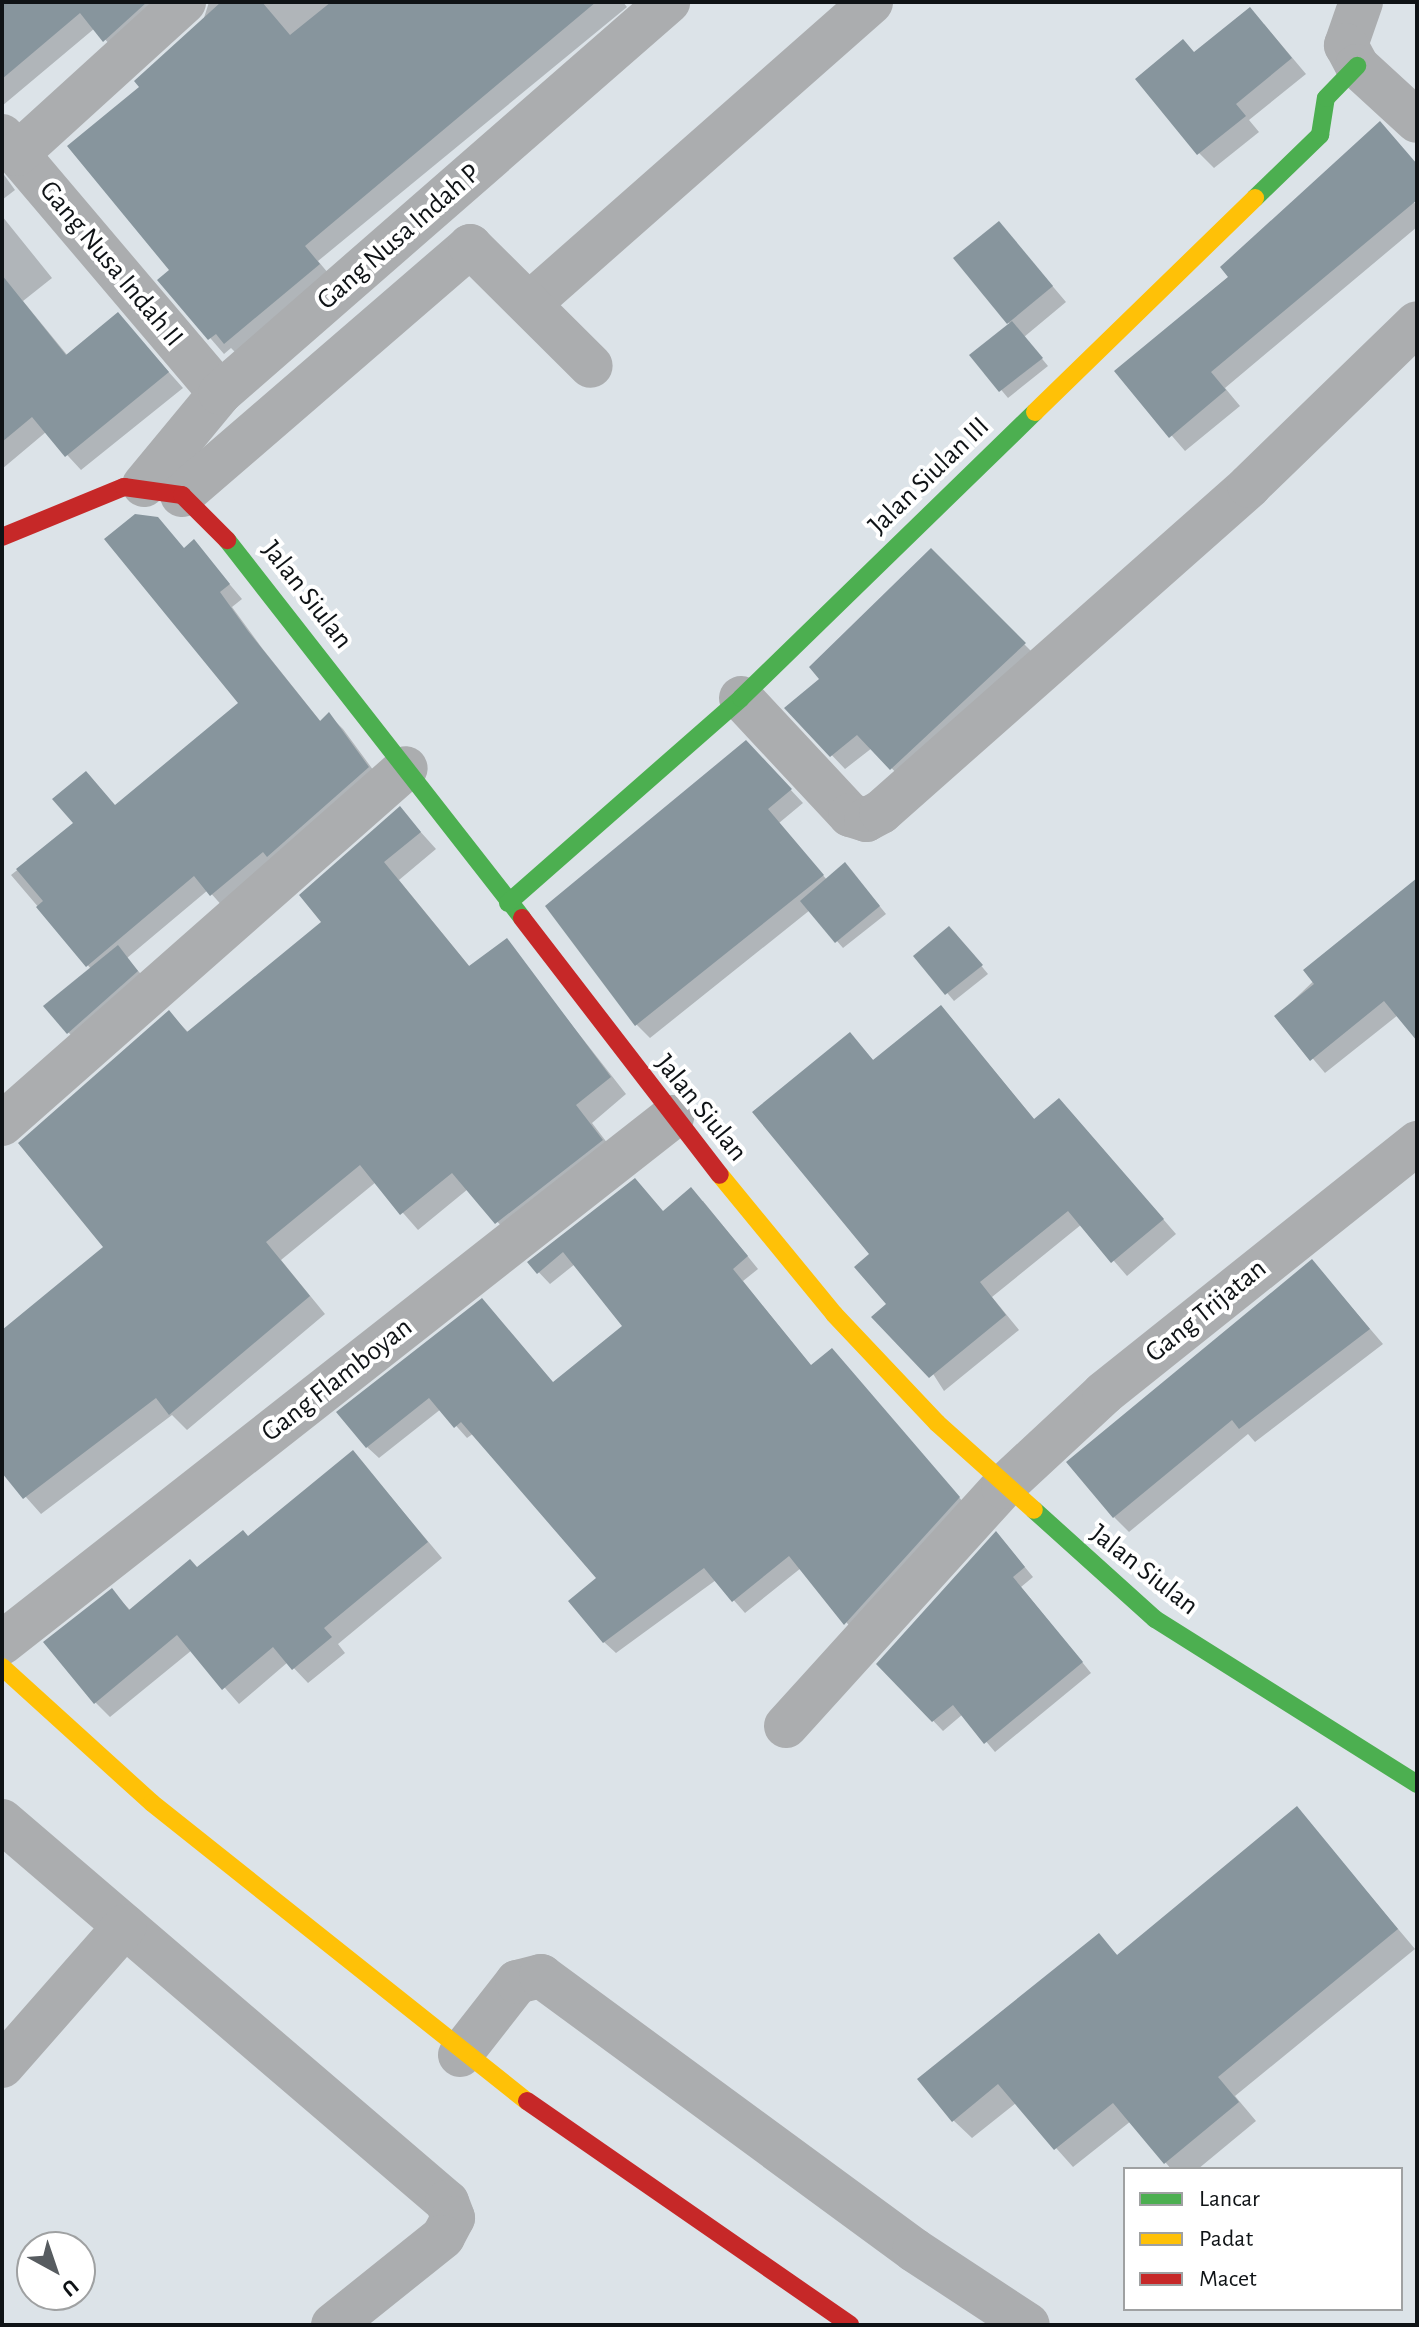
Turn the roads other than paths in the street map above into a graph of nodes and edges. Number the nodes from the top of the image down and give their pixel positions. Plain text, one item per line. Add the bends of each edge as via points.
1 (184, 2) edge
2 (668, 2) edge
3 (871, 2) edge
4 (1361, 2) edge
5 (1357, 66) junction
6 (1417, 121) edge
7 (9, 145) edge
8 (529, 304) junction
9 (1417, 323) edge
10 (591, 366) dead end
11 (220, 393) junction
12 (163, 490) junction
13 (2, 537) edge
14 (741, 698) junction
15 (406, 768) junction
16 (508, 903) junction
17 (672, 1117) junction
18 (2, 1124) edge
19 (1417, 1143) edge
20 (1003, 1487) junction
21 (2, 1643) edge
22 (2, 1667) edge
23 (786, 1726) dead end
24 (1417, 1784) edge
25 (2, 1821) edge
26 (125, 1926) junction
27 (460, 2055) junction
28 (2, 2066) edge
29 (333, 2325) edge
30 (850, 2325) edge
31 (1028, 2325) edge

1 - 7 street
2 - 11 street, Gang Nusa Indah P
3 - 8 street
4 - 5 street via 1347,26 1346,45
5 - 6 street
5 - 14 street, Jalan Siulan III via 1326,98 1320,135
7 - 11 street, Gang Nusa Indah II
8 - 10 street
8 - 12 street via 470,246
9 - 14 street via 1249,486 881,812 866,820 850,815
11 - 12 street, Gang Nusa Indah P
12 - 13 street
12 - 15 street, Jalan Siulan via 244,559
14 - 16 street, Jalan Siulan III
15 - 16 street, Jalan Siulan
15 - 18 street
16 - 17 street, Jalan Siulan
17 - 20 street, Jalan Siulan via 834,1314
17 - 21 street, Gang Flamboyan
19 - 20 street, Gang Trijatan via 1104,1393
20 - 23 street, Gang Trijatan
20 - 24 street, Jalan Siulan via 1155,1619
22 - 27 street via 152,1803
25 - 26 street
26 - 28 street
26 - 29 street via 447,2202 453,2218 443,2237
27 - 30 street
27 - 31 street via 517,1982 541,1976 914,2250

